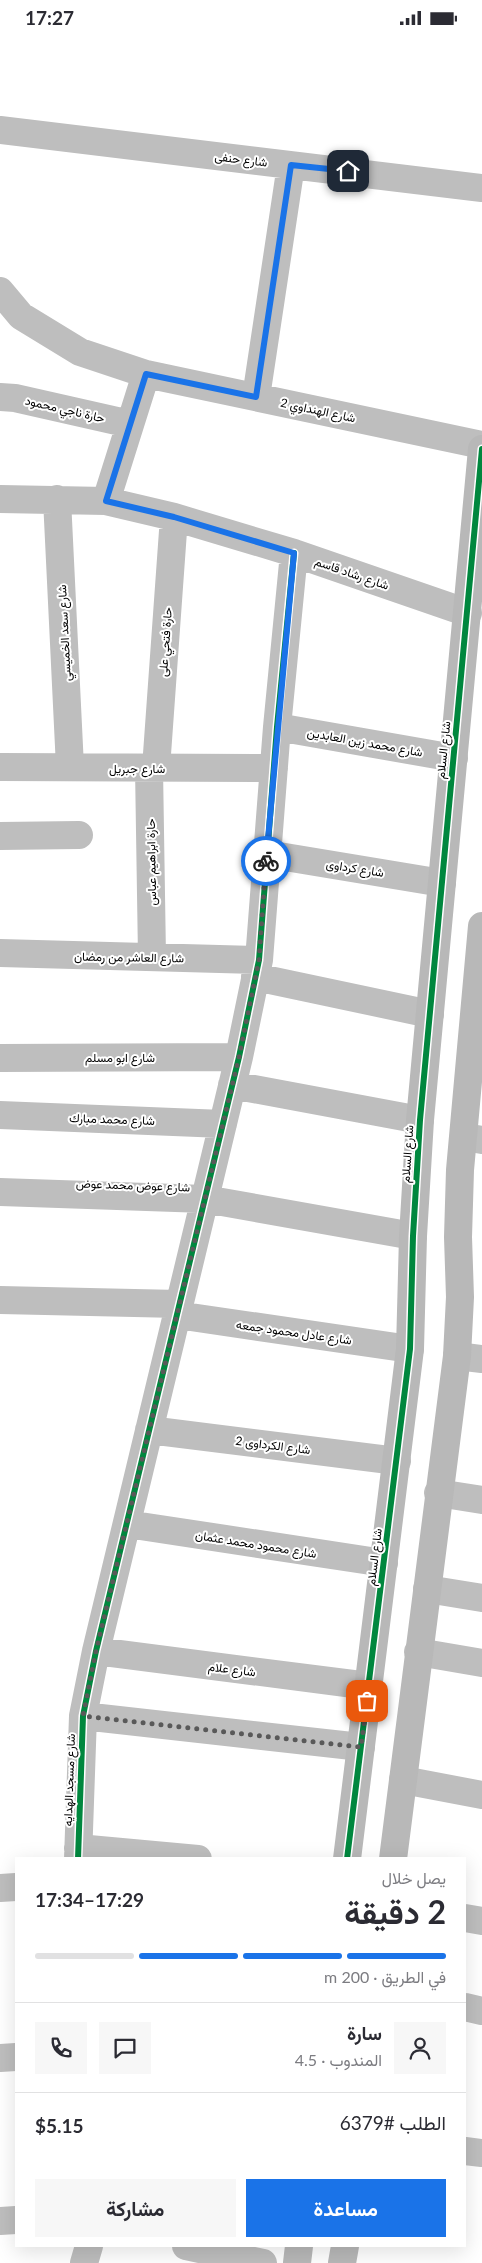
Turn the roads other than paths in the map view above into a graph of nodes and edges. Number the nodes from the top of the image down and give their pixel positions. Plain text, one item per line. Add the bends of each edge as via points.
1 (0, 130) edge
2 (291, 165) junction
3 (482, 188) edge
4 (0, 291) edge
5 (146, 374) junction
6 (0, 397) edge
7 (256, 397) junction
8 (130, 424) junction
9 (482, 445) edge
10 (482, 449) edge
11 (0, 499) edge
12 (58, 499) junction
13 (106, 501) junction
14 (174, 517) junction
15 (294, 553) junction
16 (468, 613) junction
17 (277, 727) junction
18 (454, 757) junction
19 (0, 767) edge
20 (70, 767) junction
21 (152, 768) junction
22 (274, 768) junction
23 (79, 835) dead end
24 (0, 836) edge
25 (267, 854) junction
26 (442, 883) junction
27 (482, 927) edge
28 (0, 953) edge
29 (152, 957) junction
30 (257, 968) junction
31 (479, 995) edge
32 (430, 1014) junction
33 (239, 1057) junction
34 (0, 1058) edge
35 (232, 1085) junction
36 (0, 1115) edge
37 (420, 1120) junction
38 (223, 1124) junction
39 (473, 1139) edge
40 (0, 1192) edge
41 (205, 1199) junction
42 (413, 1235) junction
43 (0, 1300) edge
44 (178, 1310) junction
45 (410, 1349) junction
46 (469, 1357) edge
47 (149, 1430) junction
48 (397, 1461) junction
49 (438, 1493) junction
50 (482, 1500) edge
51 (126, 1524) junction
52 (384, 1563) junction
53 (427, 1589) junction
54 (482, 1598) edge
55 (96, 1651) junction
56 (418, 1653) junction
57 (482, 1663) edge
58 (369, 1686) junction
59 (83, 1716) junction
60 (361, 1747) junction
61 (403, 1780) junction
62 (482, 1795) edge
63 (78, 1853) edge
64 (158, 1857) edge
65 (347, 1857) edge
66 (393, 1857) edge
67 (15, 1887) edge
68 (0, 1888) edge
69 (466, 1919) edge
70 (482, 1921) edge
71 (466, 2007) edge
72 (482, 2011) edge
73 (15, 2057) edge
74 (0, 2058) edge
75 (466, 2151) edge
76 (482, 2153) edge
77 (15, 2220) edge
78 (0, 2221) edge
79 (89, 2247) edge
80 (191, 2247) edge
81 (299, 2247) edge
82 (344, 2247) edge
83 (84, 2263) edge
84 (263, 2263) edge
85 (297, 2263) edge
86 (342, 2263) edge

1 - 2 street, شارع حنفى
2 - 3 street, شارع حنفى
2 - 7 street
4 - 5 street, شارع الهنداوي 2 via 21,316 80,352
5 - 7 street, شارع الهنداوي 2
5 - 8 street
6 - 8 street, حارة ناجي محمود
7 - 9 street, شارع الهنداوي 2
8 - 13 street
10 - 16 street, شارع السلام
11 - 12 street, شارع رشاد قاسم
12 - 13 street, شارع رشاد قاسم
12 - 20 street, شارع سعد الخميسي
13 - 14 street, شارع رشاد قاسم
14 - 15 street, شارع رشاد قاسم
14 - 21 street, حارة فتحي على
15 - 16 street, شارع رشاد قاسم
15 - 17 street, شارع مسجد الهدايه
16 - 18 street, شارع السلام
17 - 18 street, شارع محمد زين العابدين
17 - 22 street, شارع مسجد الهدايه
18 - 26 street, شارع السلام
19 - 20 street, شارع جبريل
20 - 21 street, شارع جبريل
21 - 22 street, شارع جبريل
21 - 29 street, حارة ابراهيم عباس
22 - 25 street, شارع مسجد الهدايه
23 - 24 street
25 - 26 street, شارع كرداوى
25 - 30 street, شارع مسجد الهدايه
26 - 32 street, شارع السلام
27 - 31 street
28 - 29 street, شارع العاشر من رمضان
29 - 30 street, شارع العاشر من رمضان
30 - 32 street, شارع العاشر من رمضان
30 - 33 street, شارع مسجد الهدايه
31 - 39 street
32 - 37 street, شارع السلام
33 - 34 street, شارع ابو مسلم
33 - 35 street, شارع مسجد الهدايه
35 - 37 street
35 - 38 street, شارع مسجد الهدايه
36 - 38 street, شارع محمد مبارك
37 - 42 street, شارع السلام
38 - 41 street, شارع مسجد الهدايه
39 - 46 street via 458,1204 460,1297
40 - 41 street, شارع عوض محمد عوض
41 - 42 street, شارع عوض محمد عوض
41 - 44 street, شارع مسجد الهدايه
42 - 45 street, شارع السلام
43 - 44 street, شارع عادل محمود جمعه
44 - 45 street, شارع عادل محمود جمعه
44 - 47 street, شارع مسجد الهدايه
45 - 48 street, شارع السلام
46 - 49 street
47 - 48 street, شارع الكرداوى 2
47 - 51 street, شارع مسجد الهدايه
48 - 52 street, شارع السلام
49 - 50 street
49 - 53 street
51 - 52 street, شارع محمود محمد عثمان
51 - 55 street, شارع مسجد الهدايه
52 - 58 street, شارع السلام
53 - 54 street
53 - 56 street
55 - 58 street, شارع علام
55 - 59 street, شارع مسجد الهدايه
56 - 57 street
56 - 61 street
58 - 60 street, شارع السلام
59 - 60 street
59 - 63 street, شارع مسجد الهدايه
60 - 65 street, شارع السلام
61 - 62 street
61 - 66 street
63 - 64 street
67 - 68 street
69 - 70 street
71 - 72 street
73 - 74 street
75 - 76 street
77 - 78 street
79 - 83 street
80 - 84 street
81 - 85 street
82 - 86 street

